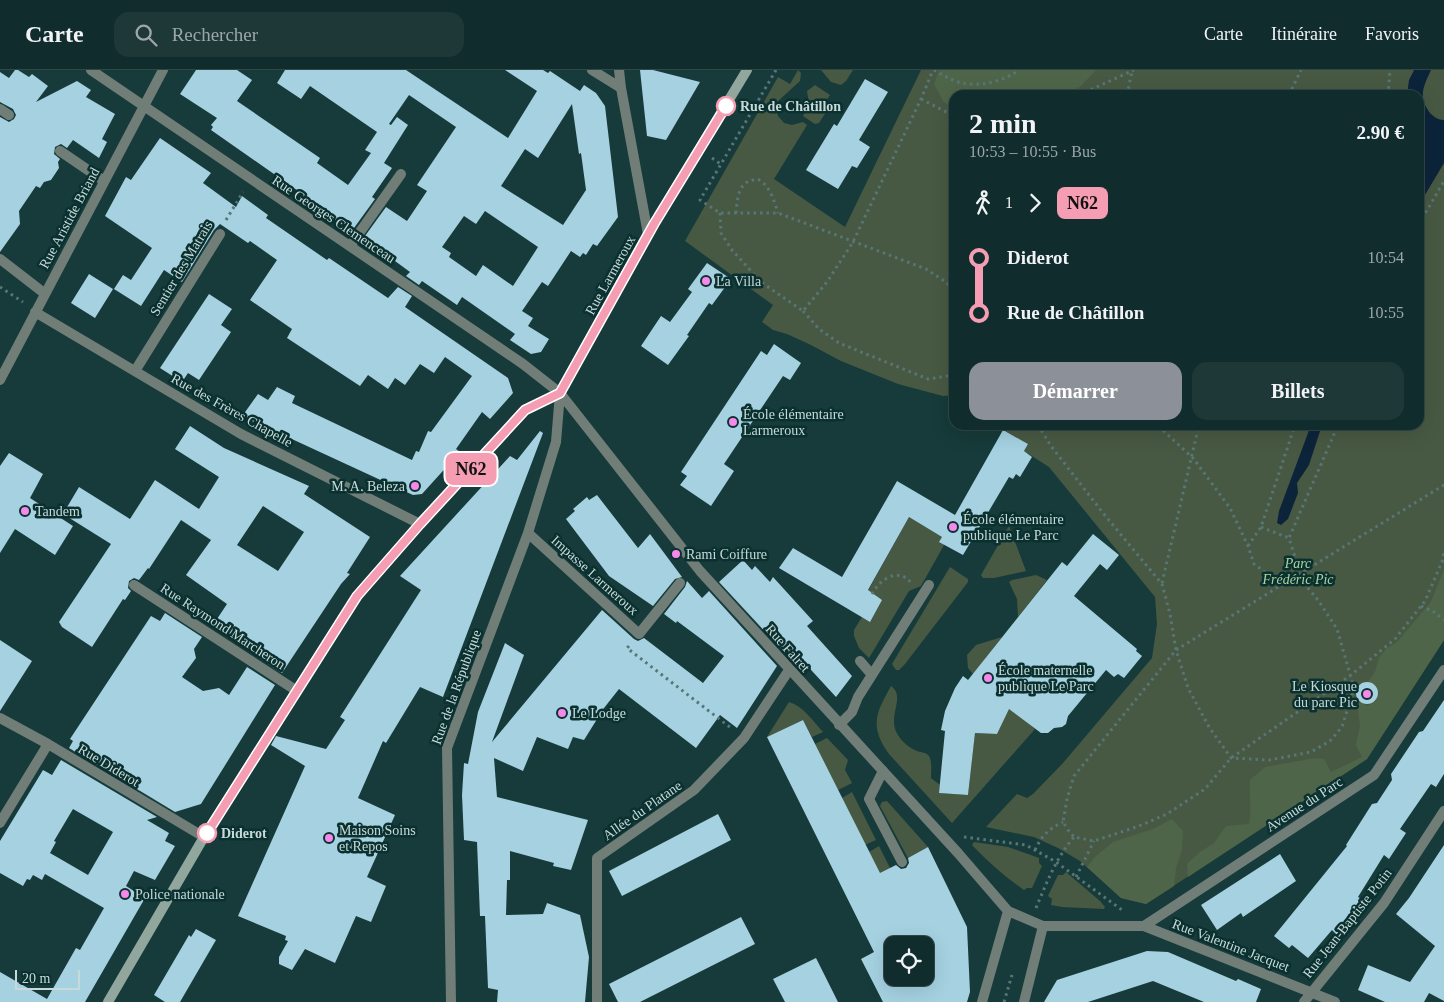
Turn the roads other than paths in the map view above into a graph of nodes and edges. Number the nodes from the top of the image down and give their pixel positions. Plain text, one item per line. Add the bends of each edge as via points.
1 (91, 70) edge
2 (163, 70) edge
3 (592, 70) edge
4 (619, 70) edge
5 (747, 70) edge
6 (621, 88) junction
7 (143, 106) junction
8 (60, 151) dead end
9 (401, 174) dead end
10 (104, 181) junction
11 (220, 234) road end
12 (648, 234) junction
13 (350, 246) junction
14 (0, 259) edge
15 (44, 293) junction
16 (35, 312) junction
17 (135, 371) junction
18 (0, 380) edge
19 (560, 393) junction
20 (420, 524) junction
21 (528, 533) junction
22 (680, 583) dead end
23 (134, 585) dead end
24 (929, 585) dead end
25 (860, 660) dead end
26 (790, 670) junction
27 (1444, 670) edge
28 (872, 674) junction
29 (297, 691) junction
30 (0, 718) edge
31 (839, 724) junction
32 (48, 744) junction
33 (883, 771) junction
34 (1444, 811) edge
35 (0, 823) edge
36 (204, 837) junction
37 (902, 862) dead end
38 (1008, 911) junction
39 (1043, 926) junction
40 (1144, 926) junction
41 (1312, 992) junction
42 (108, 1002) edge
43 (452, 1002) edge
44 (597, 1002) edge
45 (982, 1002) edge
46 (1024, 1002) edge
47 (1304, 1002) edge
48 (1335, 1002) edge

1 - 7 street, Rue Georges Clemenceau
2 - 7 street, Rue Aristide Briand
3 - 6 street
4 - 6 street
5 - 12 main road, Rue Larmeroux
6 - 12 street
7 - 10 street, Rue Aristide Briand
7 - 13 street, Rue Georges Clemenceau
8 - 10 street
9 - 13 street
10 - 15 street, Rue Aristide Briand
11 - 17 street, Sentier des Matrais
12 - 19 main road, Rue Larmeroux
13 - 19 street, Rue Georges Clemenceau via 523,364
14 - 15 street
15 - 16 street, Rue Aristide Briand
16 - 17 street, Rue des Frères Chapelle
16 - 18 street, Rue Aristide Briand
17 - 20 street, Rue des Frères Chapelle via 241,434
19 - 20 main road via 525,410
19 - 21 street, Rue de la République via 556,442
19 - 26 street, Rue Falret via 700,571
20 - 29 main road via 357,596
21 - 22 street, Impasse Larmeroux via 639,634
21 - 43 street, Rue de la République via 447,748
23 - 29 street, Rue Raymond Marcheron
24 - 28 street
25 - 28 street
26 - 31 street, Rue Falret
26 - 44 street, Allée du Platane via 744,738 694,790 597,858
27 - 40 street, Avenue du Parc via 1374,775
28 - 31 street via 852,712
29 - 36 main road
30 - 32 street, Rue Diderot
31 - 33 street, Rue Falret
32 - 35 street
32 - 36 street, Rue Diderot
33 - 37 street via 868,799
33 - 38 street, Rue Falret
34 - 41 street, Rue Jean-Baptiste Potin via 1384,903
36 - 42 main road
38 - 39 street
38 - 45 street
39 - 40 street
39 - 46 street
40 - 41 street, Rue Valentine Jacquet
41 - 47 street, Rue Jean-Baptiste Potin
41 - 48 street, Rue Valentine Jacquet

